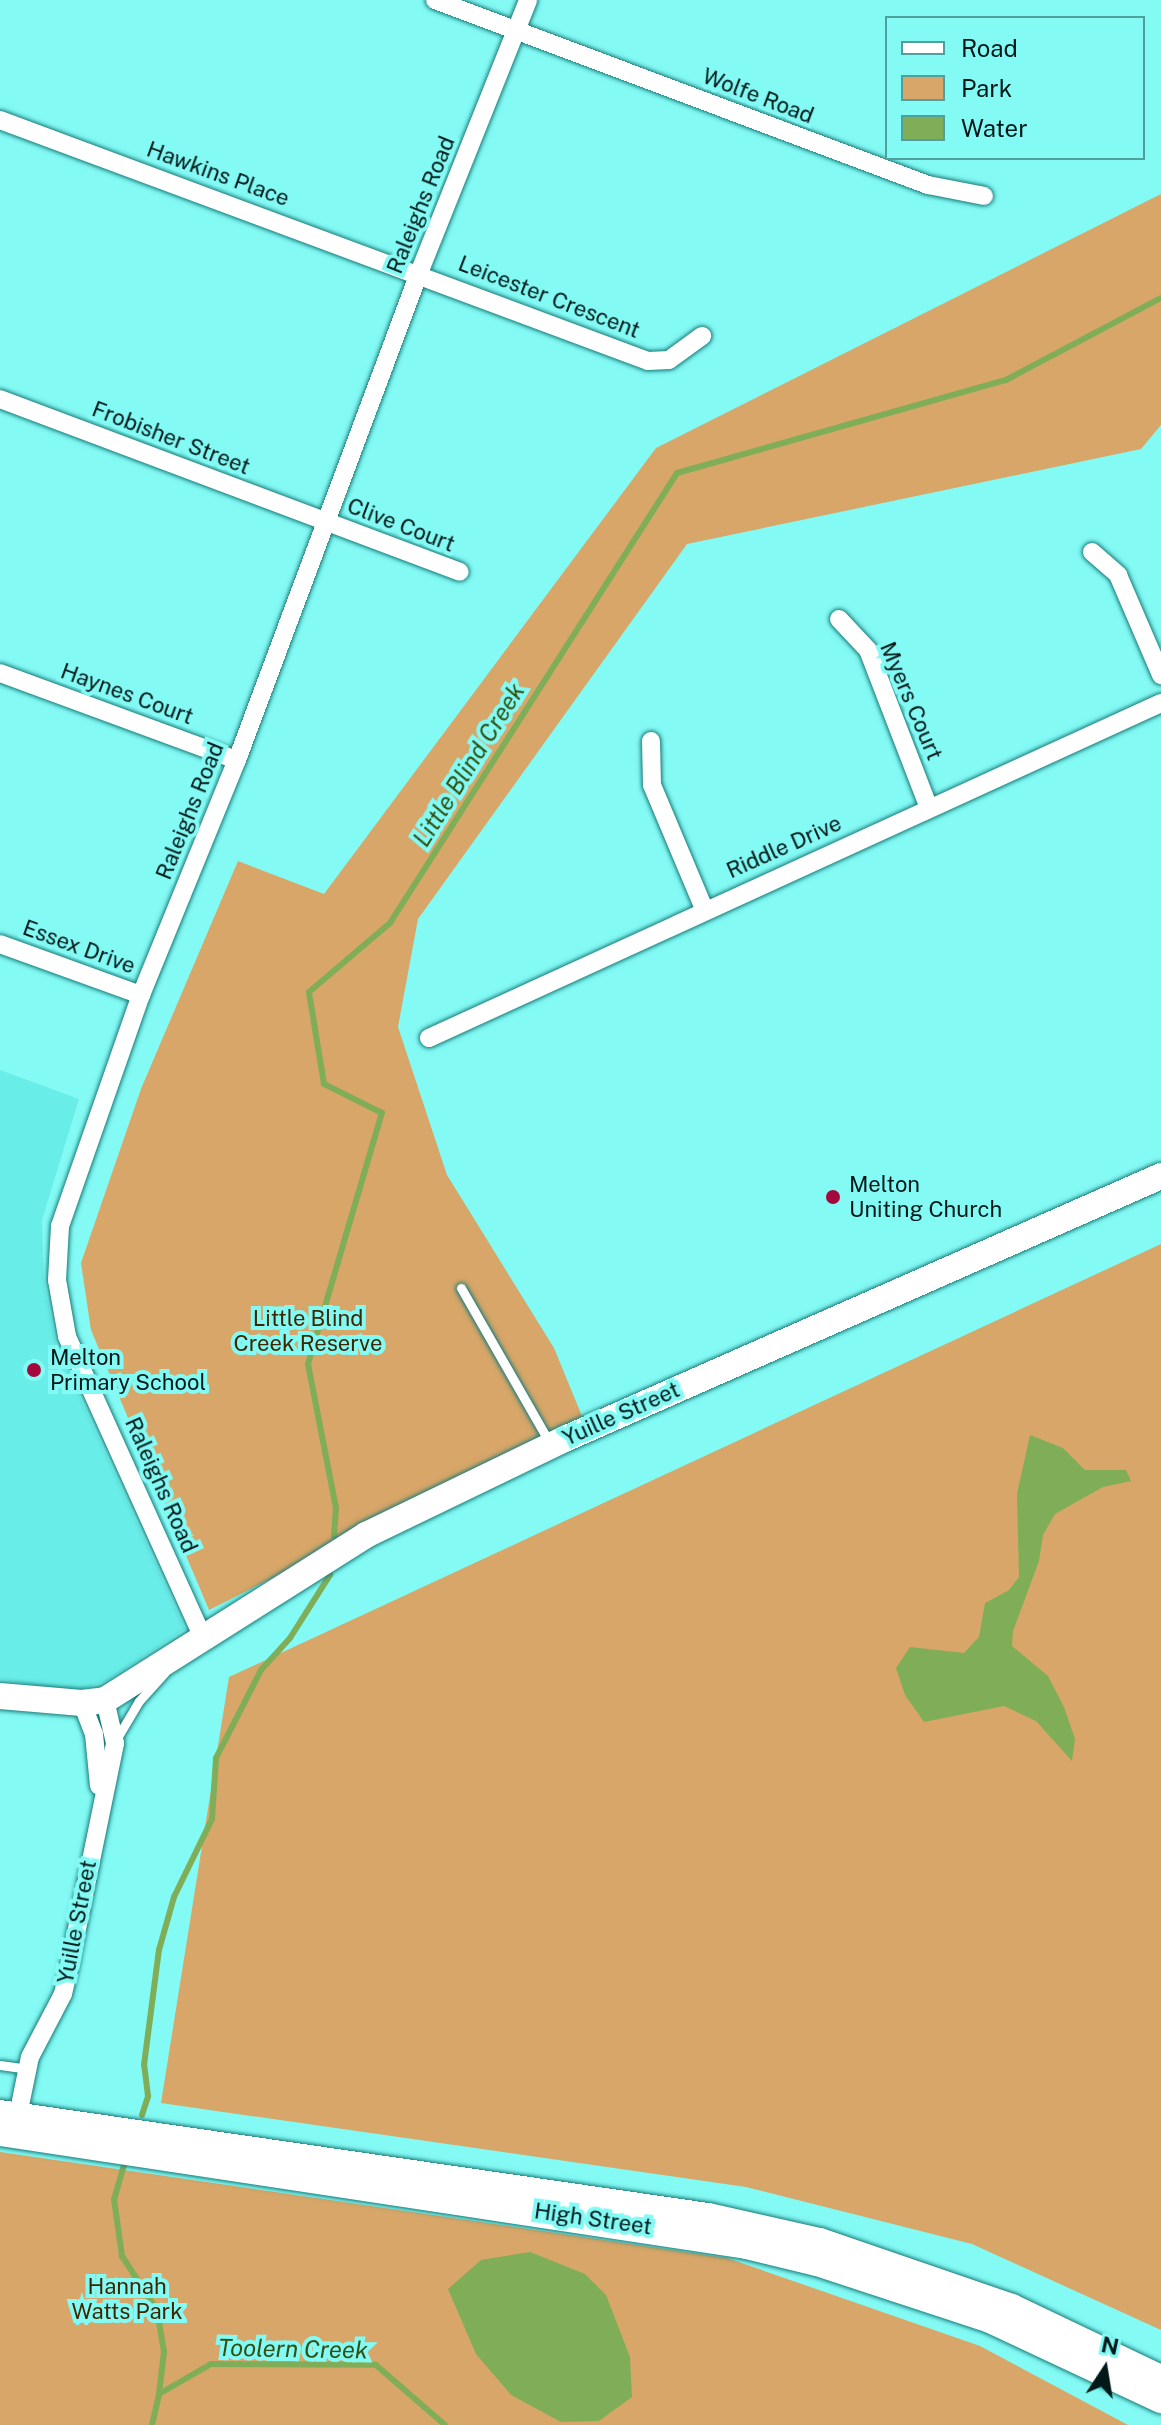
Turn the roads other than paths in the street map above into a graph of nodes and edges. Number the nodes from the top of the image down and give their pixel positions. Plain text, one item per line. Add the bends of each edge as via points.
1 (435, 0) edge
2 (528, 0) edge
3 (517, 32) junction
4 (0, 120) edge
5 (984, 196) dead end
6 (419, 273) junction
7 (702, 336) dead end
8 (0, 399) edge
9 (325, 522) junction
10 (1092, 552) dead end
11 (460, 572) dead end
12 (839, 619) dead end
13 (0, 673) edge
14 (1161, 675) edge
15 (1161, 703) edge
16 (651, 741) dead end
17 (237, 760) junction
18 (929, 808) junction
19 (704, 909) junction
20 (0, 944) edge
21 (141, 995) junction
22 (429, 1038) dead end
23 (1161, 1176) edge
24 (461, 1288) dead end
25 (551, 1445) junction
26 (204, 1640) junction
27 (168, 1662) junction
28 (0, 1696) edge
29 (94, 1702) junction
30 (115, 1743) junction
31 (101, 1797) junction
32 (0, 2065) edge
33 (27, 2069) junction
34 (8, 2124) edge
35 (1161, 2378) edge
36 (1161, 2400) edge

1 - 3 street, Wolfe Road
2 - 3 street, Raleighs Road
3 - 5 street, Wolfe Road via 928,185
3 - 6 street, Raleighs Road
4 - 6 street, Hawkins Place
6 - 7 street, Leicester Crescent via 648,361 669,360
6 - 9 street, Raleighs Road
8 - 9 street, Frobisher Street
9 - 11 street, Clive Court
9 - 17 street, Raleighs Road
10 - 14 street via 1118,575
12 - 18 street, Myers Court via 868,650
13 - 17 street, Haynes Court
15 - 18 street, Riddle Drive
16 - 19 street via 652,785
17 - 21 street, Raleighs Road
18 - 19 street, Riddle Drive
19 - 22 street, Riddle Drive
20 - 21 street, Essex Drive
21 - 26 street, Raleighs Road via 60,1226 57,1280 67,1336
23 - 25 main road, Yuille Street
24 - 25 lane
25 - 26 main road, Yuille Street via 366,1535
26 - 27 main road, Yuille Street
27 - 29 main road, Yuille Street
27 - 30 lane via 163,1678 139,1701
28 - 29 main road
29 - 30 street, Yuille Street
29 - 31 street, Yuille Street
30 - 31 street, Yuille Street
31 - 33 street, Yuille Street via 63,1994
32 - 33 lane
33 - 34 street, Yuille Street
34 - 35 main road, High Street via 708,2216 820,2241 1012,2307
34 - 36 main road, High Street via 747,2246 817,2263 990,2320

